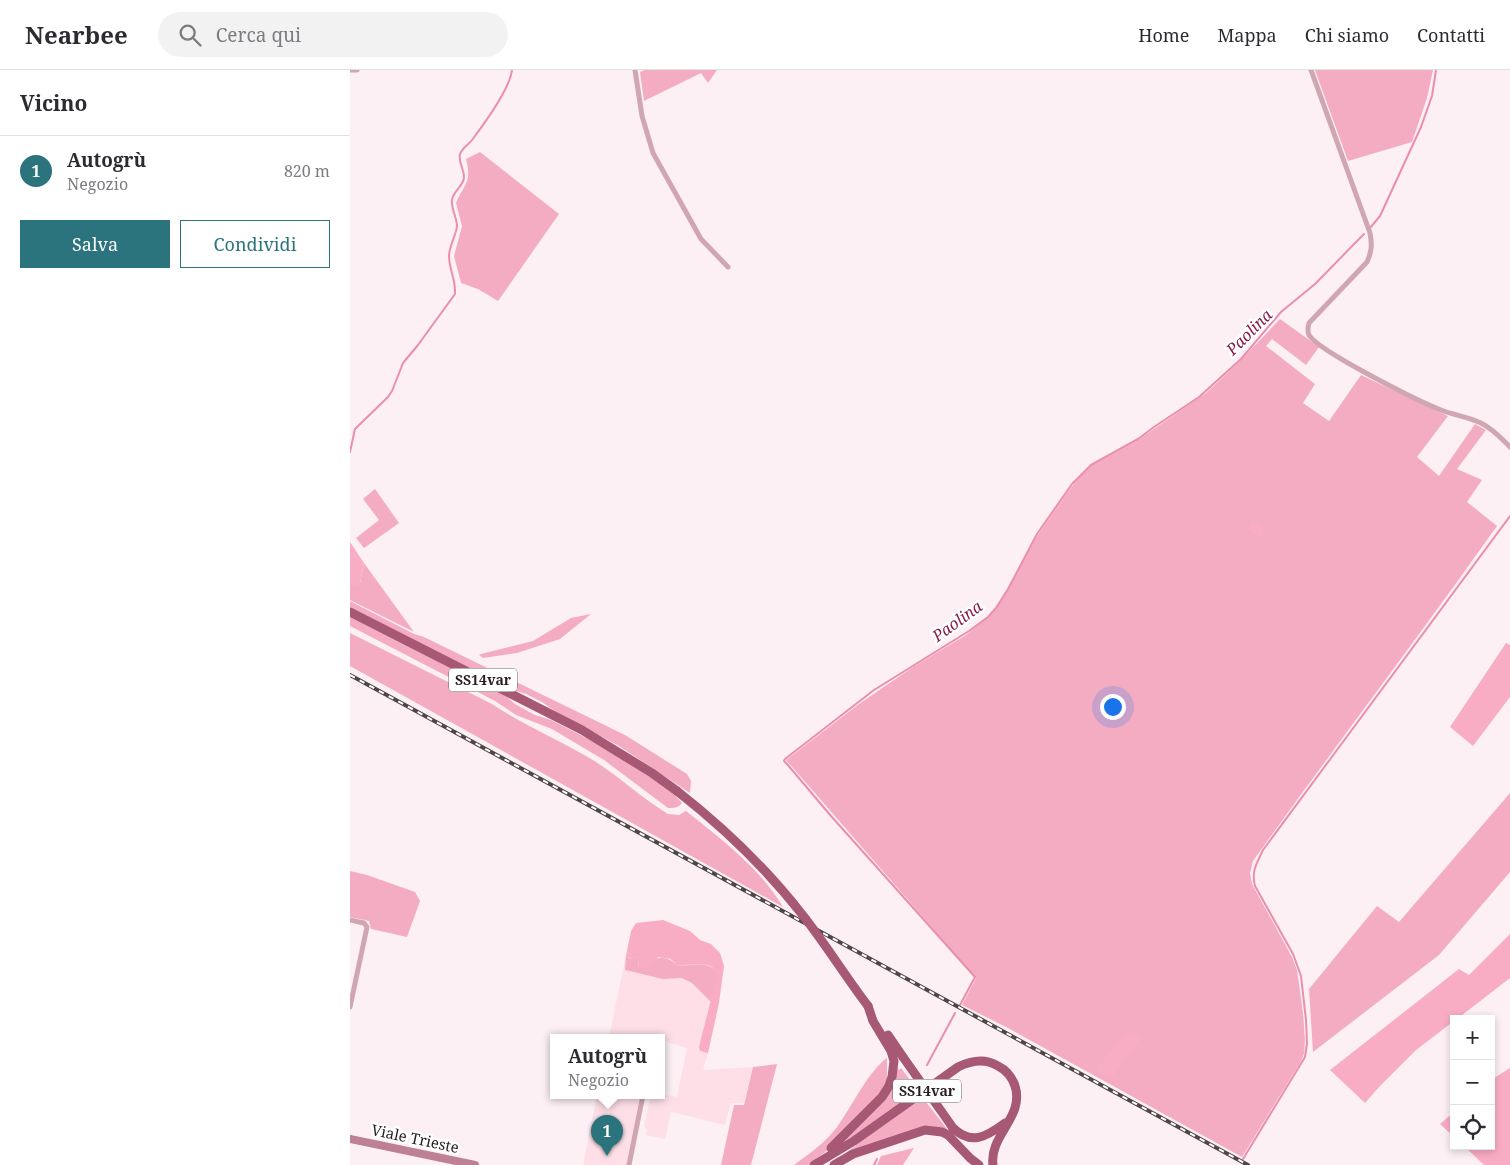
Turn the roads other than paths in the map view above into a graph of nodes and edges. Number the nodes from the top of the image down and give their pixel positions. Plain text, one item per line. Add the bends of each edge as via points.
1 (350, 70) edge
2 (357, 70) edge
3 (635, 70) edge
4 (1311, 70) edge
5 (728, 267) dead end
6 (1510, 447) edge
7 (350, 612) edge
8 (350, 920) edge
9 (352, 986) edge
10 (868, 1006) junction
11 (350, 1007) edge
12 (643, 1099) edge
13 (1010, 1120) junction
14 (951, 1126) junction
15 (351, 1139) edge
16 (854, 1141) junction
17 (474, 1165) edge
18 (629, 1165) edge
19 (813, 1165) edge
20 (827, 1165) edge
21 (834, 1165) edge
22 (979, 1165) edge
23 (993, 1165) edge

1 - 2 street
3 - 5 street via 642,116 653,153 701,239
4 - 6 street via 1370,232 1372,253 1308,323 1309,336 1393,387 1442,410 1482,423
7 - 10 highway, SS14var, bridge via 582,730 677,791 731,837 778,886
8 - 9 street via 367,925
9 - 11 street
10 - 14 highway, SS14var, bridge
10 - 19 highway via 891,1052 894,1061 892,1076 875,1105
12 - 18 street
13 - 14 highway via 978,1138 964,1136
13 - 16 highway via 1017,1102 1013,1082 1001,1067 980,1060 958,1067
13 - 23 highway via 996,1144
14 - 22 highway, SS14var
15 - 17 main road, Viale Trieste
16 - 19 highway
16 - 20 highway
21 - 22 highway via 853,1154 925,1130 948,1135

